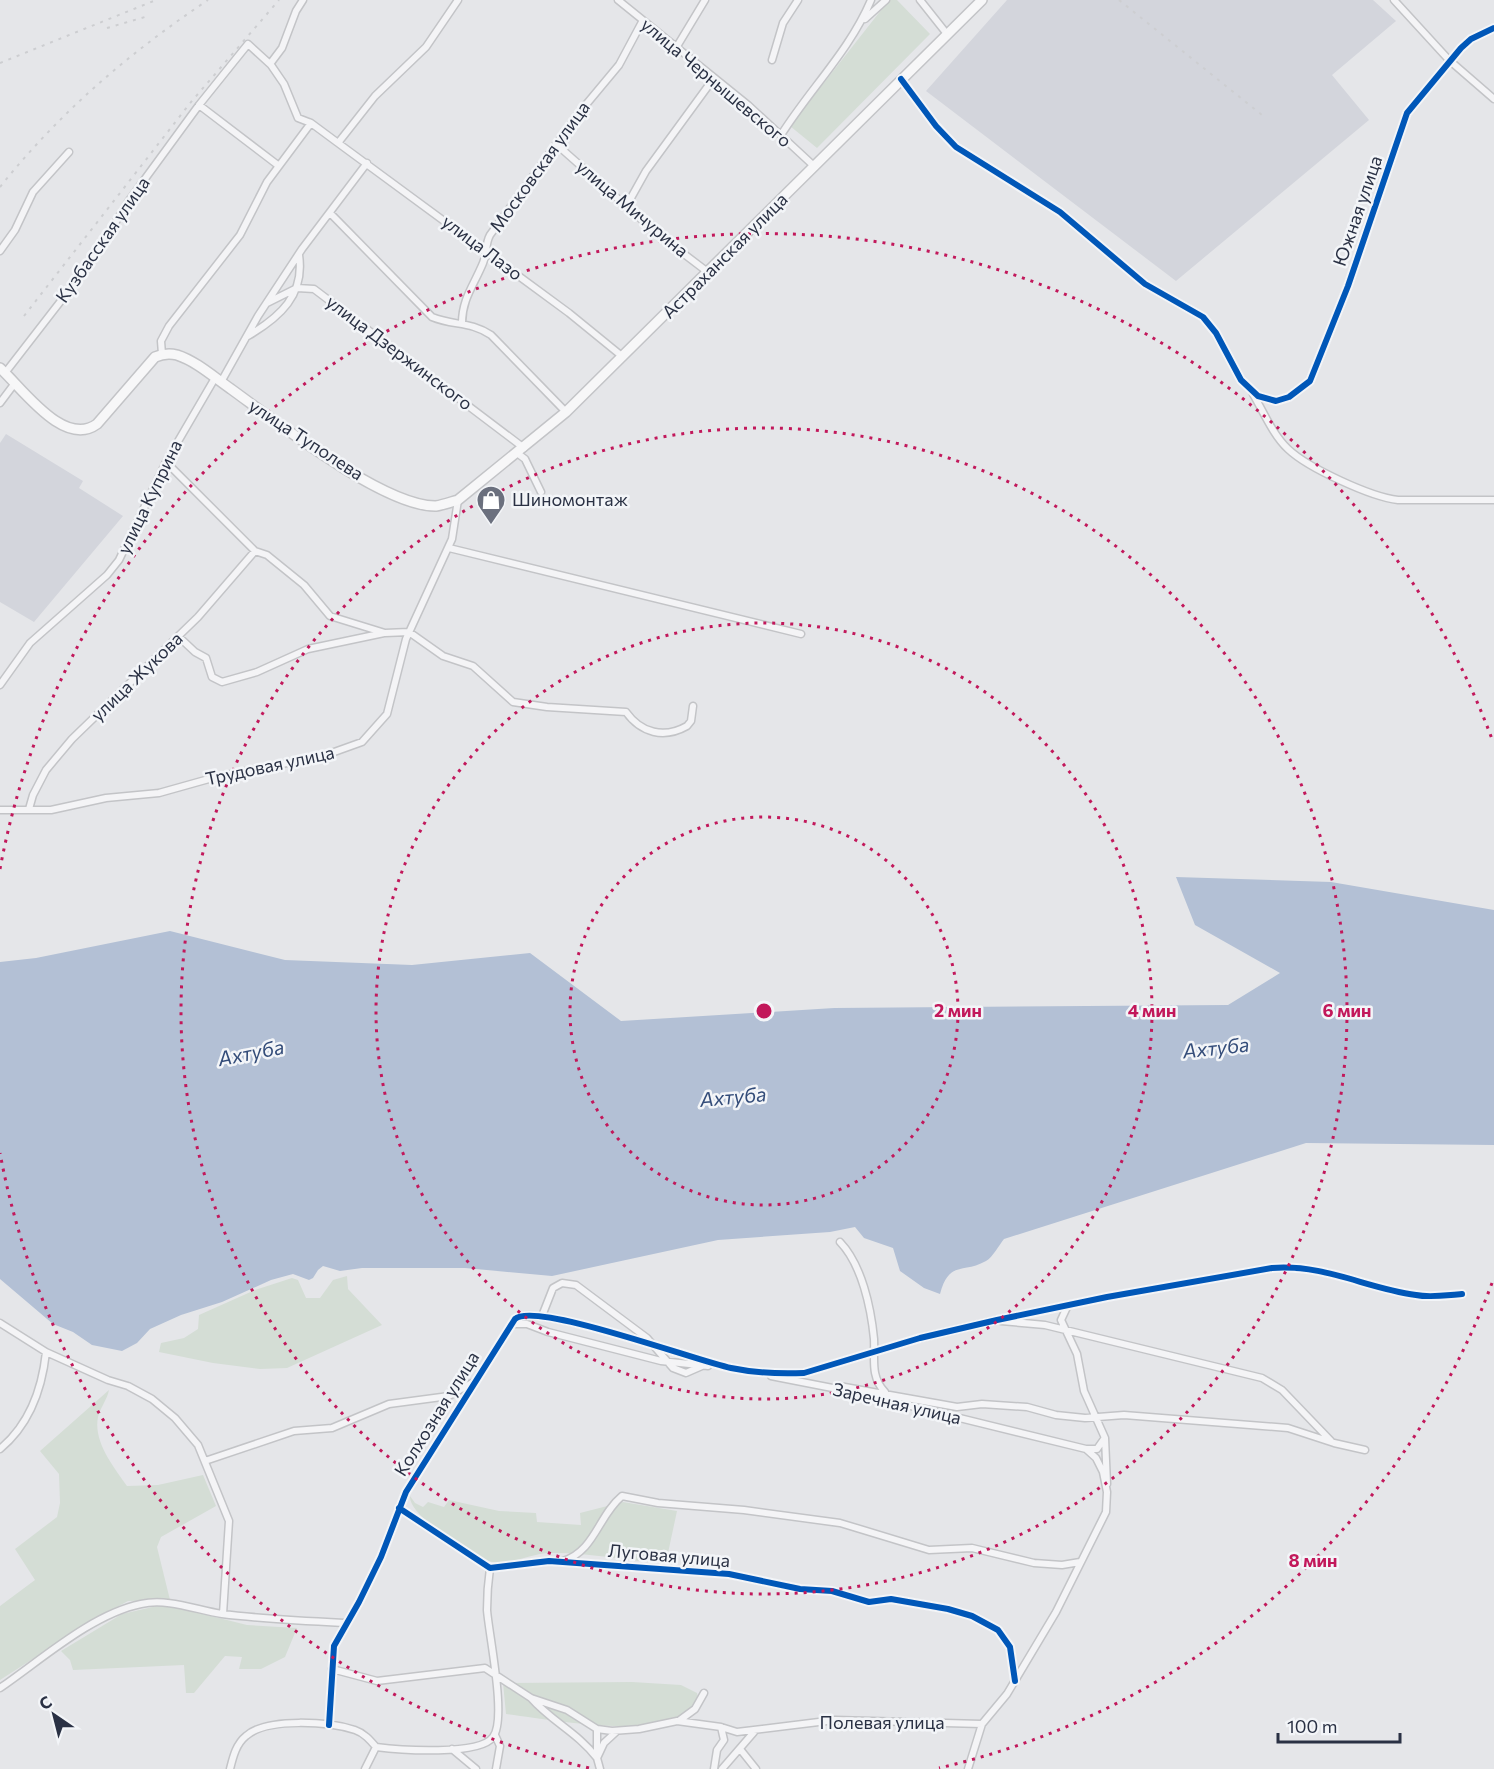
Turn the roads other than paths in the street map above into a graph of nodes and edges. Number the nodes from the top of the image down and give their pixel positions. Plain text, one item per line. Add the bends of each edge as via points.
1 (303, 0) edge
2 (458, 0) edge
3 (618, 0) edge
4 (705, 0) edge
5 (798, 0) edge
6 (871, 0) edge
7 (886, 0) edge
8 (920, 0) edge
9 (982, 0) edge
10 (1394, 0) edge
11 (862, 21) junction
12 (642, 22) junction
13 (1494, 28) edge
14 (947, 34) junction
15 (676, 48) junction
16 (772, 60) dead end
17 (1449, 60) junction
18 (270, 64) junction
19 (714, 78) junction
20 (901, 79) junction
21 (1494, 99) edge
22 (199, 105) junction
23 (311, 123) junction
24 (781, 135) junction
25 (338, 143) junction
26 (556, 144) junction
27 (69, 152) dead end
28 (367, 163) junction
29 (279, 166) junction
30 (815, 167) junction
31 (627, 205) junction
32 (330, 213) junction
33 (0, 251) edge
34 (486, 252) junction
35 (299, 255) junction
36 (709, 273) junction
37 (297, 288) junction
38 (267, 303) junction
39 (462, 323) junction
40 (248, 336) junction
41 (162, 354) junction
42 (622, 357) junction
43 (2, 371) edge
44 (218, 380) junction
45 (15, 383) junction
46 (1251, 390) junction
47 (0, 403) edge
48 (566, 412) junction
49 (521, 451) junction
50 (166, 462) junction
51 (541, 492) dead end
52 (458, 500) junction
53 (1494, 500) edge
54 (449, 548) junction
55 (255, 551) junction
56 (409, 632) junction
57 (385, 633) junction
58 (801, 634) dead end
59 (179, 637) junction
60 (0, 685) edge
61 (693, 706) dead end
62 (29, 809) junction
63 (0, 810) edge
64 (840, 1242) dead end
65 (1462, 1294) dead end
66 (1068, 1305) junction
67 (542, 1316) junction
68 (997, 1320) junction
69 (0, 1323) edge
70 (513, 1324) junction
71 (1066, 1331) junction
72 (657, 1347) junction
73 (46, 1352) junction
74 (874, 1352) junction
75 (668, 1362) junction
76 (705, 1364) junction
77 (734, 1369) junction
78 (474, 1382) junction
79 (812, 1384) junction
80 (886, 1393) junction
81 (1096, 1417) junction
82 (1105, 1438) junction
83 (1334, 1443) junction
84 (0, 1449) edge
85 (1086, 1449) junction
86 (1365, 1450) dead end
87 (205, 1461) junction
88 (1106, 1488) junction
89 (399, 1508) junction
90 (561, 1562) junction
91 (1080, 1562) junction
92 (490, 1568) junction
93 (223, 1614) junction
94 (346, 1623) junction
95 (332, 1670) junction
96 (494, 1672) junction
97 (1015, 1681) junction
98 (0, 1688) edge
99 (704, 1693) dead end
100 (531, 1698) junction
101 (677, 1721) junction
102 (982, 1724) junction
103 (329, 1725) junction
104 (721, 1727) junction
105 (597, 1729) junction
106 (617, 1730) junction
107 (754, 1732) junction
108 (495, 1735) junction
109 (376, 1747) junction
110 (452, 1749) junction
111 (740, 1749) junction
112 (597, 1758) junction
113 (230, 1769) edge
114 (365, 1769) edge
115 (476, 1769) edge
116 (496, 1769) edge
117 (600, 1769) edge
118 (714, 1769) edge
119 (722, 1769) edge
120 (756, 1769) edge
121 (968, 1769) edge

1 - 18 street via 282,48
2 - 25 street via 417,58 375,96
3 - 12 street, улица Чернышевского
4 - 15 street
5 - 16 street via 783,24
6 - 11 street
7 - 11 street
8 - 14 street
9 - 14 main road, Астраханская улица
10 - 17 street
11 - 24 street
12 - 15 street, улица Чернышевского
12 - 26 street, Московская улица via 619,64
13 - 17 street, Южная улица via 1471,39
14 - 20 main road, Астраханская улица
15 - 19 street, улица Чернышевского
17 - 21 street
17 - 46 street, Южная улица via 1407,113 1348,285 1310,381 1289,397 1276,401 1268,401
18 - 22 street, Кузбасская улица via 248,44
18 - 23 street, Кузбасская улица via 284,84 298,118
19 - 24 street, улица Чернышевского
19 - 31 street via 646,171
20 - 30 main road, Астраханская улица
20 - 46 street via 956,147 1060,212 1145,284 1203,317
22 - 29 street
22 - 43 street, Кузбасская улица via 128,202 91,262
23 - 25 street, Кузбасская улица
23 - 29 street
24 - 30 street, улица Чернышевского
25 - 28 street, улица Лазо
26 - 31 street, улица Мичурина
26 - 34 street, Московская улица via 490,235
27 - 33 street via 33,192
28 - 32 street, улица Куприна
28 - 34 street, улица Лазо
29 - 41 street via 240,235 169,326 161,341
30 - 36 main road, Астраханская улица
31 - 36 street, улица Мичурина
32 - 35 street, улица Куприна
32 - 39 street via 432,317
34 - 39 street, Московская улица via 462,306
34 - 42 street, улица Лазо
35 - 37 street, улица Куприна
35 - 38 street, улица Куприна
36 - 42 main road, Астраханская улица
37 - 38 street
37 - 40 street, улица Куприна via 279,315
37 - 49 street, улица Дзержинского via 314,290
38 - 40 street, улица Куприна
39 - 48 street via 491,335
40 - 44 street, улица Куприна
41 - 44 main road, улица Туполева via 177,355
41 - 45 main road via 147,363 97,424 86,430 63,427
42 - 48 main road, Астраханская улица
43 - 45 main road
44 - 50 street, улица Куприна
44 - 52 main road, улица Туполева via 314,450 394,494 436,506
45 - 47 street
46 - 53 street via 1287,449 1351,485 1398,500
48 - 49 main road, Астраханская улица
49 - 51 street, улица Дзержинского
49 - 52 main road, Астраханская улица
50 - 55 street
50 - 60 street, улица Куприна via 119,560 30,643
52 - 54 street, Трудовая улица
54 - 56 street, Трудовая улица
54 - 58 street
55 - 57 street via 267,555 304,585 330,616
55 - 59 street, улица Жукова
56 - 57 street
56 - 61 street via 443,656 473,666 513,702 522,705 626,712 641,727 660,734 687,726
56 - 62 street, Трудовая улица via 387,714 369,737 353,747 159,793 106,798 51,810
57 - 59 street via 308,649 257,672 222,682 212,677 206,658
59 - 62 street, улица Жукова via 72,739 46,770
62 - 63 street, Трудовая улица
64 - 74 street via 848,1250 867,1294
65 - 66 street via 1418,1296 1295,1266
66 - 68 street
66 - 71 street via 1062,1320
67 - 70 street via 520,1315
67 - 72 street
67 - 72 street via 553,1288 562,1283 576,1285
68 - 71 street
68 - 74 street
69 - 73 street
70 - 75 street, Заречная улица via 538,1326
70 - 78 street, Колхозная улица
71 - 81 street
71 - 83 street via 1262,1378 1282,1390
72 - 75 street
72 - 76 street
73 - 84 street via 26,1423
73 - 87 street via 152,1399 187,1431
74 - 77 street via 804,1373
74 - 80 street via 876,1376
75 - 76 street, Заречная улица
76 - 77 street, Заречная улица
77 - 79 street, Заречная улица
78 - 87 street, Колхозная улица via 449,1396 389,1404 332,1428 294,1431
78 - 89 street, Колхозная улица
79 - 80 street
79 - 85 street, Заречная улица
80 - 81 street via 957,1407 1027,1407 1056,1415
81 - 82 street
81 - 83 street via 1157,1417 1288,1428
82 - 85 street via 1097,1449
82 - 88 street
83 - 86 street
85 - 88 street via 1096,1458
87 - 93 street via 229,1521
88 - 91 street via 1106,1512
89 - 92 street
89 - 94 street, Колхозная улица via 364,1593
90 - 91 street via 586,1547 605,1513 622,1496 840,1523 929,1550 972,1548 1034,1563
90 - 92 street, Луговая улица
90 - 97 street, Луговая улица via 729,1574 801,1589 832,1591 869,1602 891,1599 948,1609 998,1630 1010,1647
91 - 97 street
92 - 96 street via 487,1608
93 - 94 street
93 - 98 street via 168,1603 142,1604 119,1611 87,1628
94 - 95 street, Колхозная улица via 334,1646
95 - 96 street, Полевая улица via 377,1681 470,1668
95 - 103 street, Колхозная улица
96 - 100 street, Полевая улица
96 - 108 street via 499,1699
97 - 102 street
99 - 101 street via 695,1709
100 - 105 street, Полевая улица via 567,1710
100 - 112 street via 549,1718 580,1738
101 - 104 street, Полевая улица
101 - 106 street, Полевая улица
102 - 107 street, Полевая улица via 835,1720
102 - 121 street
103 - 109 street via 356,1730
103 - 113 street via 285,1723 252,1732 236,1750
104 - 107 street, Полевая улица
104 - 118 street via 724,1740 717,1750
105 - 106 street, Полевая улица
105 - 112 street
106 - 112 street via 604,1743
107 - 111 street
108 - 110 street via 486,1744
108 - 116 street via 500,1746
109 - 110 street
109 - 114 street
110 - 115 street
111 - 119 street
111 - 120 street
112 - 117 street

